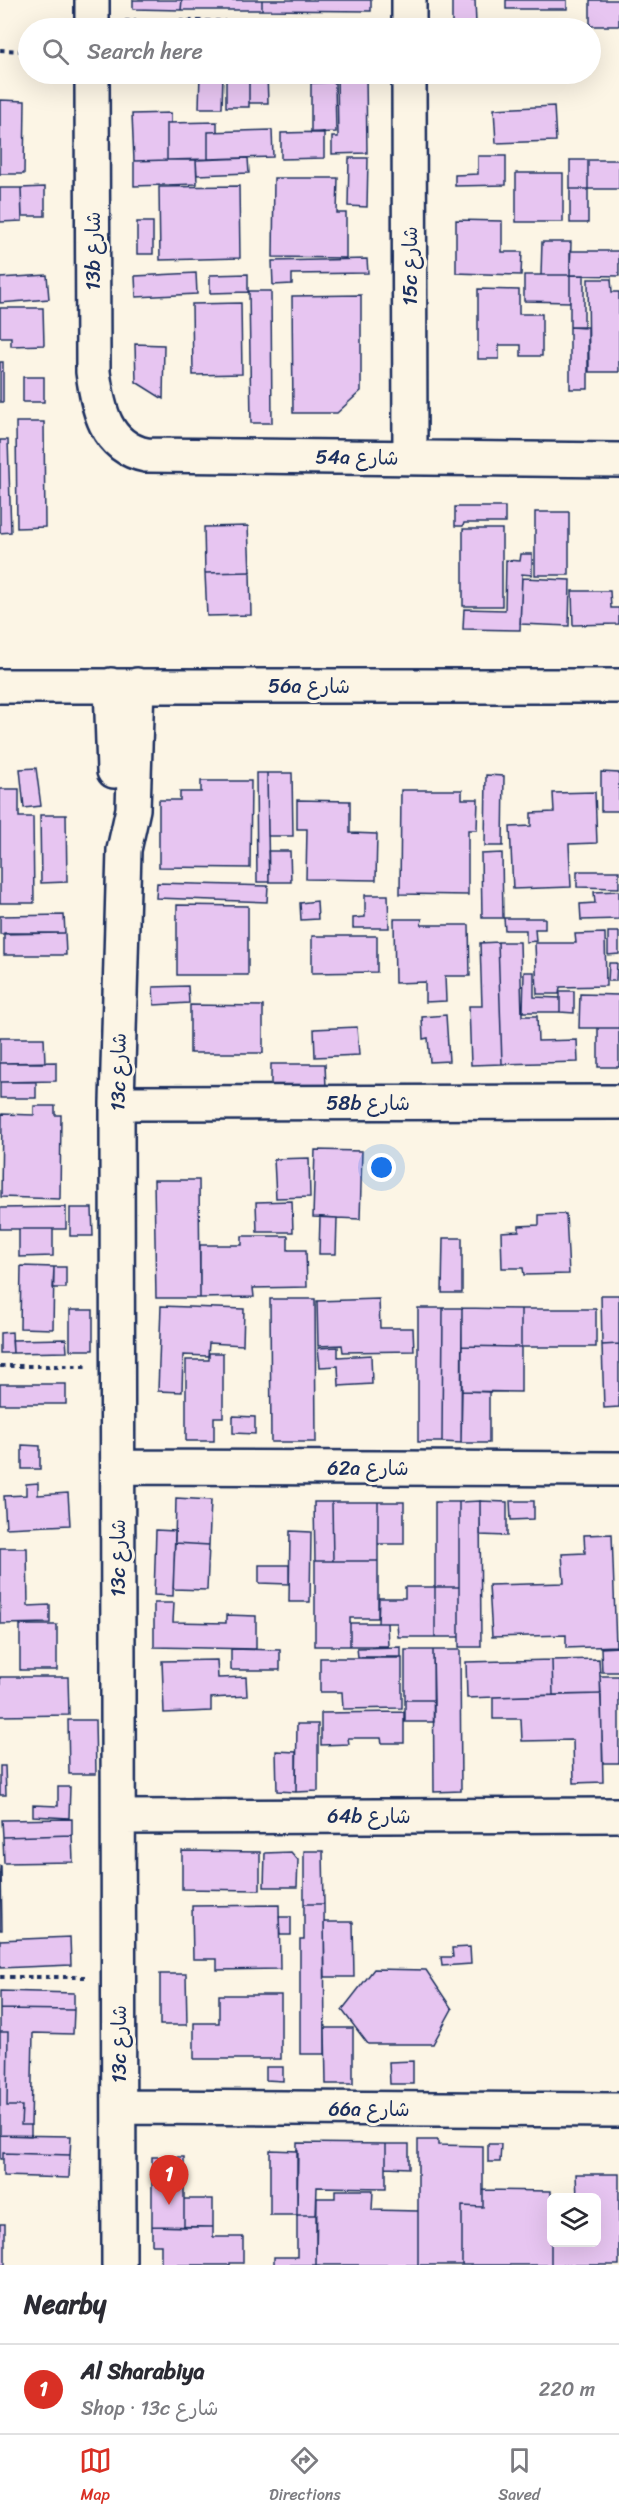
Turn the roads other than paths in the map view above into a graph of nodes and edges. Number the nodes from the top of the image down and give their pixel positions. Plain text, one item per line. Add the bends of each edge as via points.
1 (92, 84) edge
2 (410, 84) edge
3 (106, 426) joint
4 (410, 458) junction
5 (619, 460) edge
6 (124, 685) junction
7 (0, 686) edge
8 (619, 686) edge
9 (619, 1102) edge
10 (117, 1103) junction
11 (118, 1467) junction
12 (619, 1469) edge
13 (619, 1815) edge
14 (118, 1818) junction
15 (119, 2107) junction
16 (619, 2110) edge
17 (119, 2265) edge

1 - 3 street, 13b شارع via 93,372
2 - 4 street, 15c شارع
3 - 4 street, 54a شارع via 118,443 146,455
4 - 5 street, 54a شارع
6 - 7 street, 56a شارع
6 - 8 street, 56a شارع
6 - 10 street, 13c شارع via 115,796 124,850
9 - 10 street, 58b شارع
10 - 11 street, 13c شارع
11 - 12 street, 62a شارع
11 - 14 street, 13c شارع
13 - 14 street, 64b شارع
14 - 15 street, 13c شارع
15 - 16 street, 66a شارع
15 - 17 street, 13c شارع

